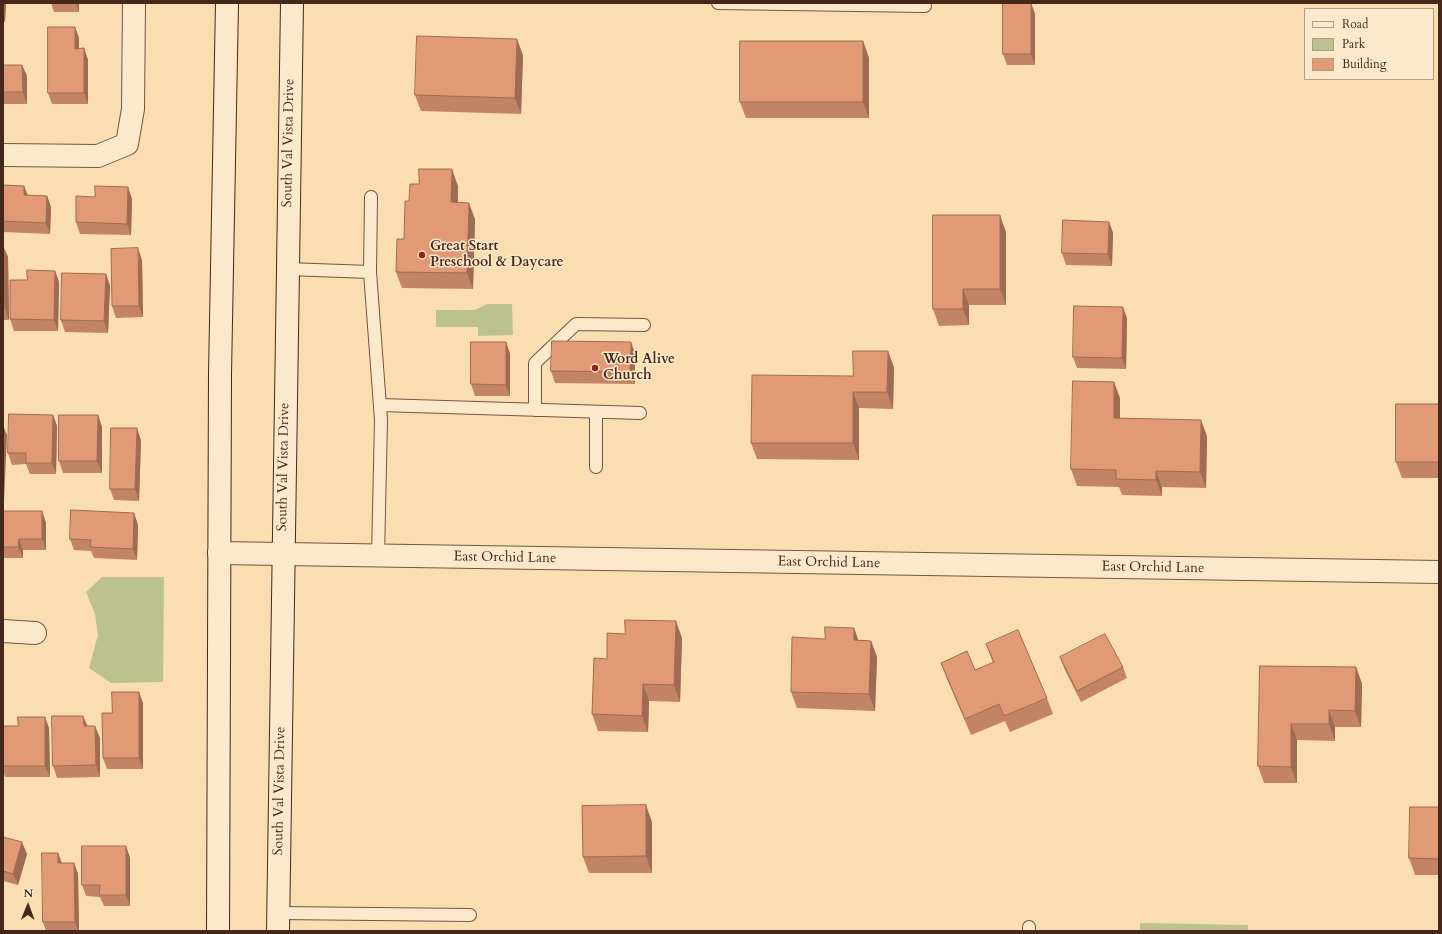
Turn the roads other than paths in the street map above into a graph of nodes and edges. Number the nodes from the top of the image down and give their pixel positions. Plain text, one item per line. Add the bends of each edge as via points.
1 (134, 3) edge
2 (227, 3) edge
3 (292, 3) edge
4 (718, 3) edge
5 (925, 6) dead end
6 (3, 155) edge
7 (371, 197) dead end
8 (287, 269) junction
9 (370, 272) junction
10 (644, 325) dead end
11 (380, 405) junction
12 (535, 410) junction
13 (596, 412) junction
14 (640, 413) dead end
15 (596, 467) dead end
16 (219, 553) junction
17 (282, 554) junction
18 (378, 556) junction
19 (1439, 572) edge
20 (3, 631) edge
21 (35, 633) dead end
22 (470, 915) dead end
23 (278, 922) edge
24 (218, 931) edge

1 - 6 main road via 132,110 127,144 98,156
2 - 16 main road
3 - 8 main road, South Val Vista Drive
4 - 5 lane
7 - 9 lane
8 - 9 lane
8 - 17 main road, South Val Vista Drive
9 - 11 lane
10 - 12 lane via 576,324 535,363
11 - 12 lane
11 - 18 lane
12 - 13 lane
13 - 14 lane
13 - 15 lane
16 - 17 main road, East Orchid Lane
16 - 24 main road
17 - 18 main road, East Orchid Lane
17 - 23 main road, South Val Vista Drive
18 - 19 main road, East Orchid Lane
20 - 21 main road
22 - 23 lane

